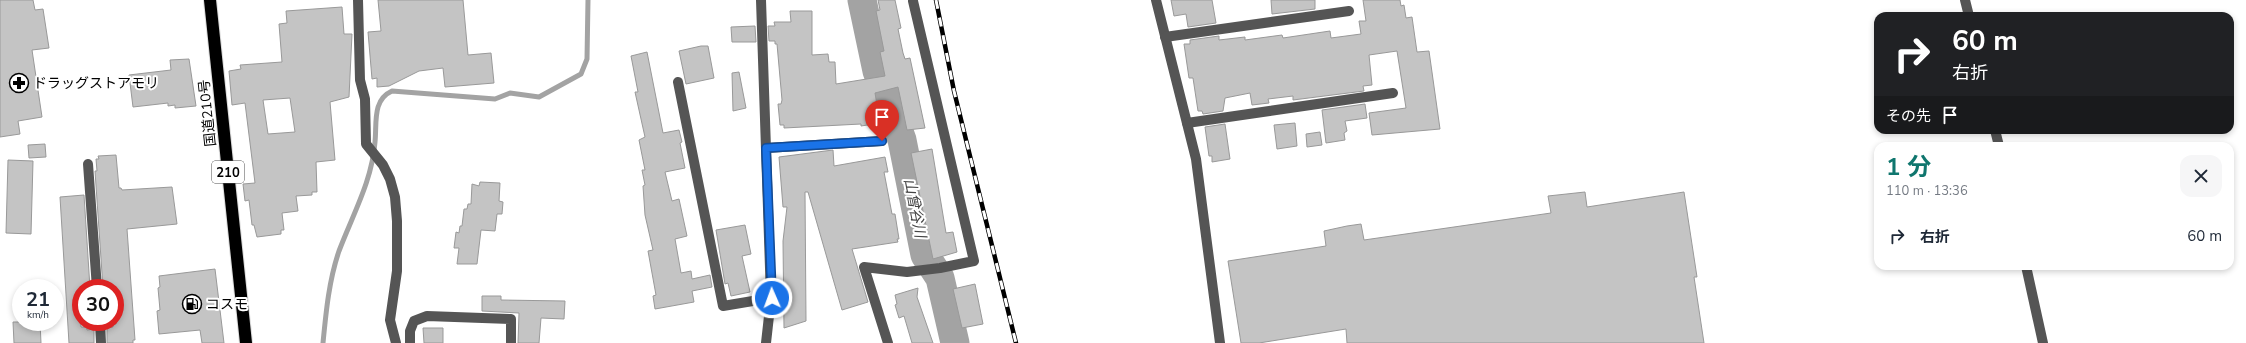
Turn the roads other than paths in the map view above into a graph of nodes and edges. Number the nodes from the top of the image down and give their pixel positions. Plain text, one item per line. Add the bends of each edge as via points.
1 (210, 0) edge
2 (358, 0) edge
3 (760, 0) edge
4 (1156, 0) edge
5 (1965, 0) edge
6 (913, 2) dead end
7 (1349, 11) dead end
8 (1968, 12) edge
9 (1165, 37) junction
10 (678, 82) dead end
11 (1392, 93) dead end
12 (1187, 123) junction
13 (882, 141) dead end
14 (766, 148) junction
15 (88, 164) dead end
16 (2027, 270) edge
17 (96, 279) edge
18 (772, 298) junction
19 (100, 331) edge
20 (101, 343) edge
21 (246, 343) edge
22 (396, 343) edge
23 (410, 343) edge
24 (511, 343) edge
25 (766, 343) edge
26 (888, 343) edge
27 (1220, 343) edge
28 (2043, 343) edge

1 - 21 highway, 国道210号 / 210
2 - 22 street via 360,80 366,99 366,144 383,165 395,197 397,271 390,320
3 - 14 street
4 - 9 street
5 - 8 street
6 - 26 street via 974,261 907,272 864,267
7 - 9 street
9 - 12 street
10 - 18 street via 723,306
11 - 12 street
12 - 27 street via 1196,159
13 - 14 street
14 - 18 street
15 - 17 street
16 - 28 street
18 - 25 street
19 - 20 street
23 - 24 street via 410,331 414,321 427,316 511,319

